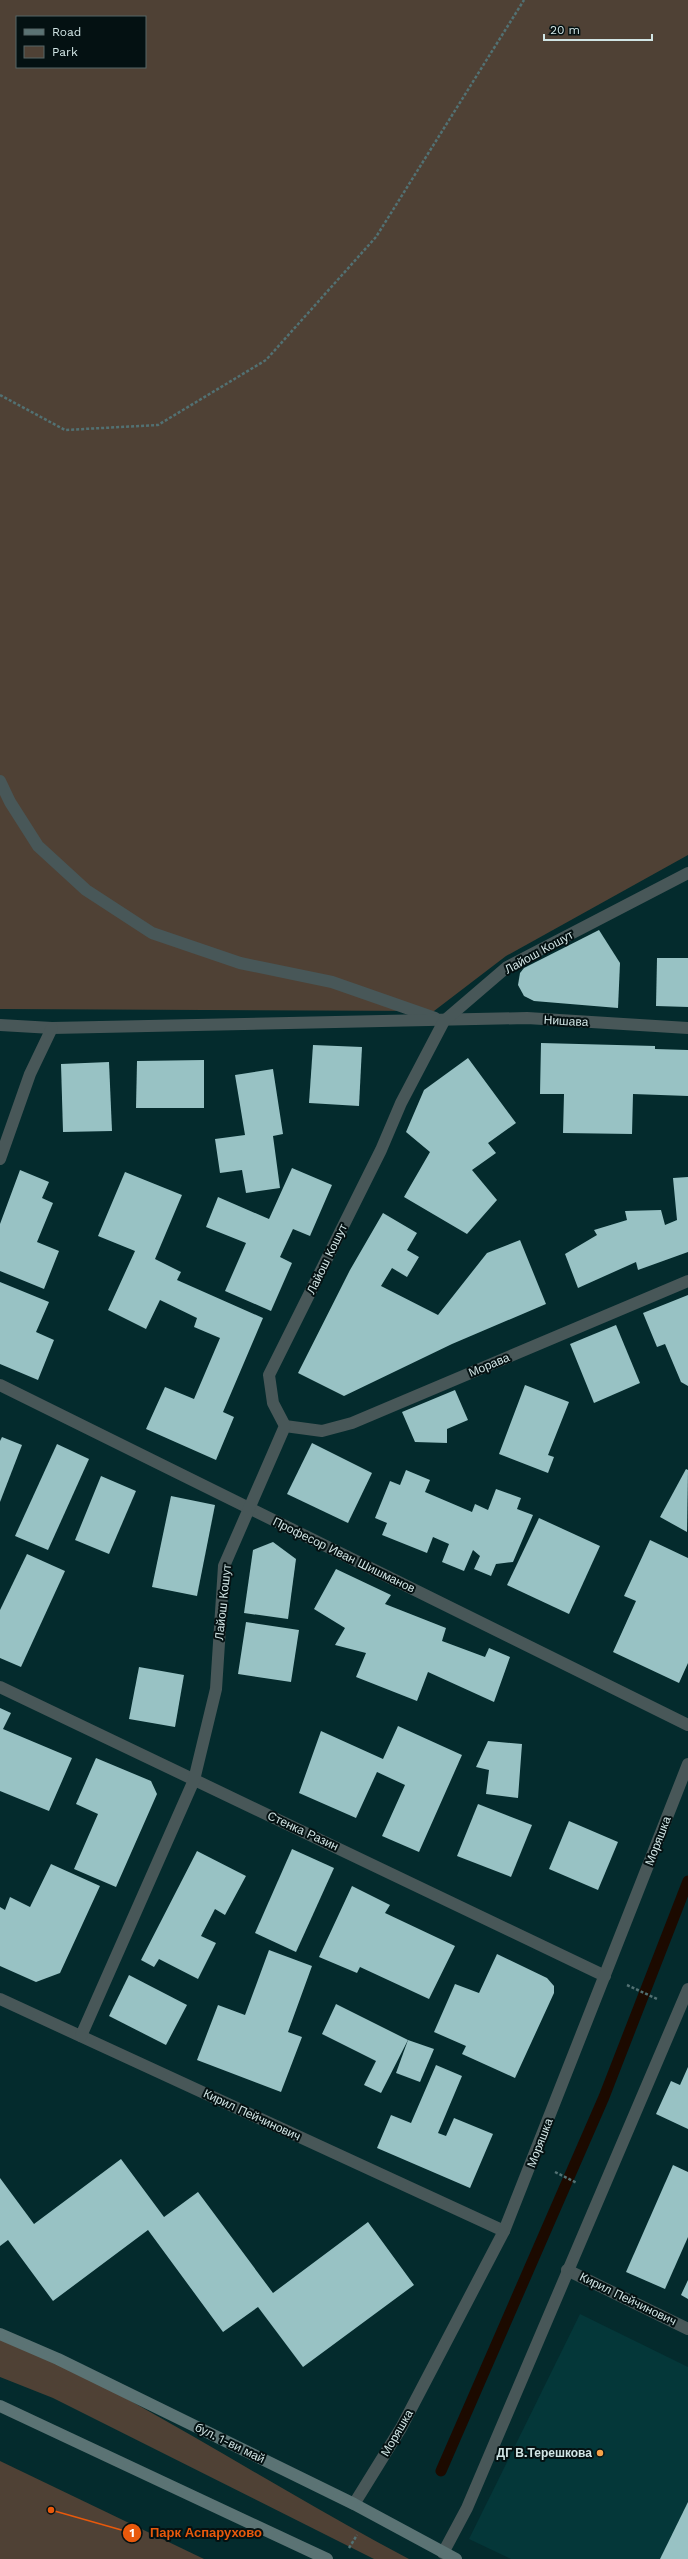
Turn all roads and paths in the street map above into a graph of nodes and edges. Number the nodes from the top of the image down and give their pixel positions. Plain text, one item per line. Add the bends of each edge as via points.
1 (524, 0) edge
2 (0, 395) edge
3 (0, 781) edge
4 (688, 873) edge
5 (444, 1021) junction
6 (0, 1025) edge
7 (52, 1028) junction
8 (688, 1028) edge
9 (0, 1159) edge
10 (688, 1281) edge
11 (0, 1385) edge
12 (286, 1426) junction
13 (249, 1508) junction
14 (0, 1687) edge
15 (688, 1725) edge
16 (688, 1764) edge
17 (194, 1780) junction
18 (605, 1976) junction
19 (688, 1989) edge
20 (0, 1999) edge
21 (684, 2011) edge
22 (81, 2036) junction
23 (532, 2162) junction
24 (600, 2194) junction
25 (504, 2231) junction
26 (567, 2270) junction
27 (688, 2329) edge
28 (0, 2334) edge
29 (0, 2406) edge
30 (354, 2504) junction
31 (443, 2553) junction
32 (327, 2559) edge
33 (456, 2559) edge

1 - 2 path via 376,237 266,360 158,425 65,430
3 - 5 street via 38,846 86,890 152,933 240,963 332,982
4 - 5 street, Лайош Кошут via 507,967
5 - 7 street, Нишава
5 - 8 street, Нишава via 527,1018
5 - 12 street, Лайош Кошут via 401,1103 381,1150 269,1375 273,1403
6 - 7 street, Нишава
7 - 9 street via 30,1074
10 - 12 street, Морава via 352,1423 322,1431
11 - 13 street, Професор Иван Шишманов
12 - 13 street, Лайош Кошут
13 - 15 street, Професор Иван Шишманов
13 - 17 street, Лайош Кошут via 224,1566 216,1689
14 - 17 street, Стенка Разин
16 - 18 street, Моряшка
17 - 18 street, Стенка Разин
17 - 22 street, Лайош Кошут
18 - 21 path
18 - 23 street, Моряшка
19 - 21 street
20 - 22 street, Кирил Пейчинович
21 - 24 street
22 - 25 street, Кирил Пейчинович
23 - 24 path
23 - 25 street, Моряшка
24 - 26 street
25 - 30 street, Моряшка via 401,2428
26 - 27 street, Кирил Пейчинович
26 - 31 street via 467,2508
28 - 30 main road, бул. 1-ви май via 58,2359
29 - 32 main road
30 - 31 main road, бул. 1-ви май
31 - 33 main road, бул. 1-ви май

